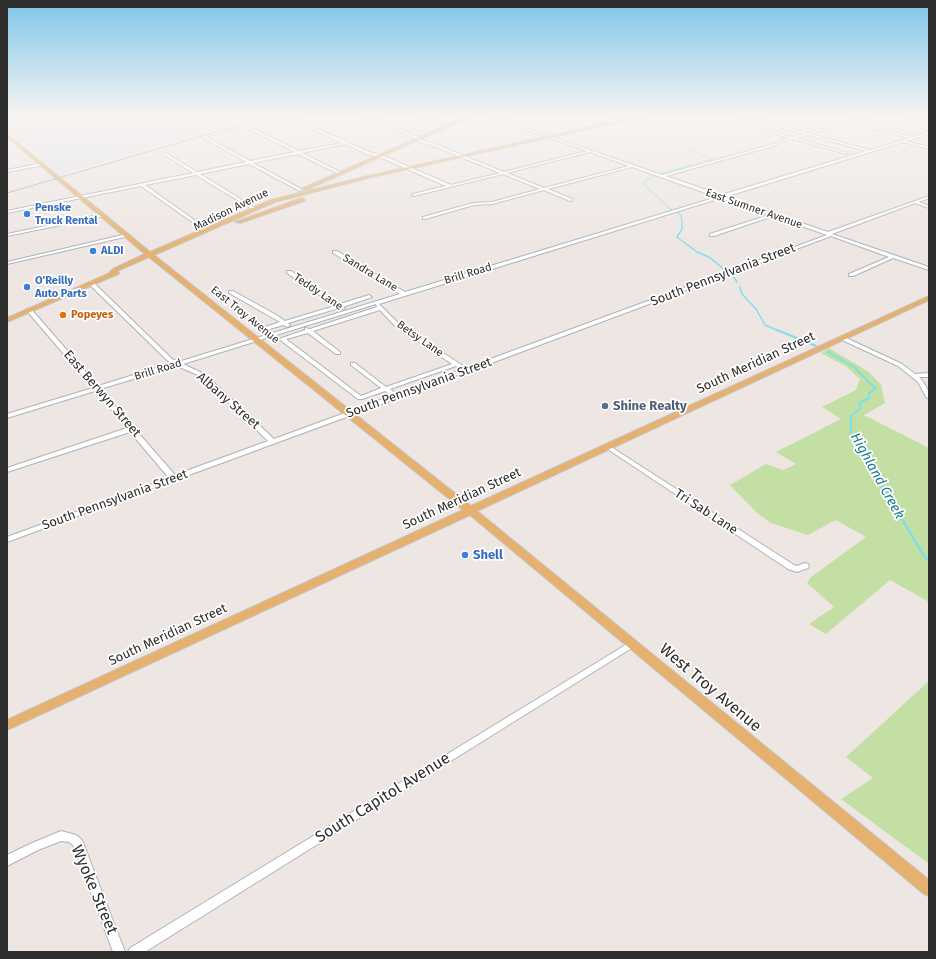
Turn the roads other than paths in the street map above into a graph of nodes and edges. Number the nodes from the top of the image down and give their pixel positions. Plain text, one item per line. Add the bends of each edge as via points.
1 (39, 161) edge
2 (176, 161) edge
3 (254, 161) edge
4 (315, 161) edge
5 (370, 161) edge
6 (391, 161) edge
7 (446, 161) edge
8 (472, 161) edge
9 (553, 161) edge
10 (618, 161) edge
11 (716, 161) edge
12 (838, 161) edge
13 (248, 162) junction
14 (43, 164) junction
15 (632, 166) junction
16 (411, 169) junction
17 (7, 171) edge
18 (196, 173) junction
19 (503, 173) junction
20 (341, 174) junction
21 (662, 176) junction
22 (376, 177) junction
23 (140, 184) junction
24 (450, 186) junction
25 (543, 189) junction
26 (300, 190) junction
27 (414, 195) dead end
28 (81, 196) junction
29 (720, 197) junction
30 (929, 197) edge
31 (571, 200) dead end
32 (273, 201) junction
33 (915, 202) junction
34 (929, 207) edge
35 (254, 209) junction
36 (7, 212) edge
37 (103, 214) junction
38 (772, 215) junction
39 (425, 218) dead end
40 (224, 228) junction
41 (205, 230) junction
42 (7, 235) edge
43 (127, 235) junction
44 (712, 235) dead end
45 (829, 235) junction
46 (335, 252) dead end
47 (152, 256) junction
48 (892, 256) junction
49 (7, 263) edge
50 (929, 269) edge
51 (289, 272) dead end
52 (851, 275) dead end
53 (91, 283) junction
54 (231, 292) dead end
55 (404, 294) junction
56 (369, 297) dead end
57 (929, 298) edge
58 (376, 302) junction
59 (339, 306) junction
60 (381, 308) junction
61 (29, 310) junction
62 (347, 312) junction
63 (7, 320) edge
64 (284, 323) junction
65 (302, 325) junction
66 (292, 329) junction
67 (261, 330) dead end
68 (308, 331) junction
69 (842, 338) junction
70 (256, 339) junction
71 (338, 353) dead end
72 (178, 364) junction
73 (353, 364) dead end
74 (456, 364) junction
75 (467, 371) junction
76 (929, 375) edge
77 (914, 376) junction
78 (97, 388) junction
79 (386, 389) junction
80 (396, 397) junction
81 (929, 397) edge
82 (350, 414) junction
83 (7, 416) edge
84 (132, 429) junction
85 (274, 442) junction
86 (608, 447) junction
87 (7, 470) edge
88 (174, 479) junction
89 (471, 511) junction
90 (7, 540) edge
91 (805, 566) dead end
92 (632, 644) junction
93 (7, 725) edge
94 (7, 861) edge
95 (929, 889) edge
96 (119, 952) edge
97 (134, 952) edge

1 - 14 main road, East Troy Avenue
2 - 18 street
3 - 13 street
4 - 20 street
5 - 20 main road, Madison Avenue
6 - 16 street
7 - 16 main road
8 - 19 street
9 - 19 street
10 - 15 street, East Sumner Avenue
11 - 21 street
12 - 29 street, Brill Road
13 - 18 street
13 - 26 street
14 - 17 street
14 - 28 main road, East Troy Avenue
15 - 21 street, East Sumner Avenue
15 - 25 street
16 - 22 main road
16 - 24 street
18 - 23 street
18 - 35 street
19 - 24 street
19 - 25 street
20 - 26 main road, Madison Avenue
21 - 29 street, East Sumner Avenue
22 - 32 main road
22 - 40 main road via 292,203
23 - 28 street
23 - 41 street
24 - 27 street
25 - 31 street
25 - 39 street
26 - 32 main road, Madison Avenue
28 - 36 street
28 - 37 main road, East Troy Avenue
29 - 38 street, East Sumner Avenue
29 - 55 street, Brill Road
30 - 33 street, South Pennsylvania Street
32 - 35 main road, Madison Avenue
32 - 40 main road, Madison Avenue
33 - 34 street
33 - 45 street, South Pennsylvania Street
35 - 41 main road, Madison Avenue
37 - 42 street
37 - 43 main road, East Troy Avenue
38 - 44 street
38 - 45 street, East Sumner Avenue
40 - 47 main road, Madison Avenue
41 - 47 main road, Madison Avenue
43 - 47 main road, East Troy Avenue
43 - 49 street
45 - 48 street, East Sumner Avenue
45 - 75 street, South Pennsylvania Street
46 - 55 street, Sandra Lane
47 - 53 main road, Madison Avenue via 121,272
47 - 70 main road, East Troy Avenue
48 - 50 street, East Sumner Avenue
48 - 52 street
51 - 59 street, Teddy Lane
53 - 61 main road, Madison Avenue
53 - 72 street, Albany Street via 170,360
54 - 64 street
55 - 58 street, Brill Road
56 - 59 street
57 - 69 main road, South Meridian Street
58 - 60 street, Betsy Lane
58 - 62 street, Brill Road
59 - 62 street, Teddy Lane
59 - 64 street
60 - 68 street
60 - 74 street, Betsy Lane via 396,324
61 - 63 main road, Madison Avenue
61 - 78 street, East Berwyn Street
62 - 65 street, Brill Road
64 - 66 street
64 - 67 street
65 - 66 street, Brill Road
65 - 68 street
66 - 70 street, Brill Road
68 - 71 street
68 - 79 street via 282,339 360,398
69 - 77 street via 885,356
69 - 86 main road, South Meridian Street
70 - 72 street, Brill Road
70 - 82 main road, East Troy Avenue
72 - 78 street, Brill Road
72 - 85 street, Albany Street via 207,379
73 - 79 street
74 - 75 street, Betsy Lane
74 - 79 street
75 - 80 street, South Pennsylvania Street
76 - 77 street
77 - 81 street
78 - 83 street, Brill Road
78 - 84 street, East Berwyn Street
79 - 80 street
80 - 82 street, South Pennsylvania Street
82 - 85 street, South Pennsylvania Street
82 - 89 main road, East Troy Avenue
84 - 87 street
84 - 88 street, East Berwyn Street
85 - 88 street, South Pennsylvania Street
86 - 89 main road, South Meridian Street
86 - 91 street, Tri Sab Lane via 791,568
88 - 90 street, South Pennsylvania Street
89 - 92 main road, West Troy Avenue
89 - 93 main road, South Meridian Street
92 - 95 main road, West Troy Avenue
92 - 97 street, South Capitol Avenue
94 - 96 street, Wyoke Street via 61,836 72,838 78,843

